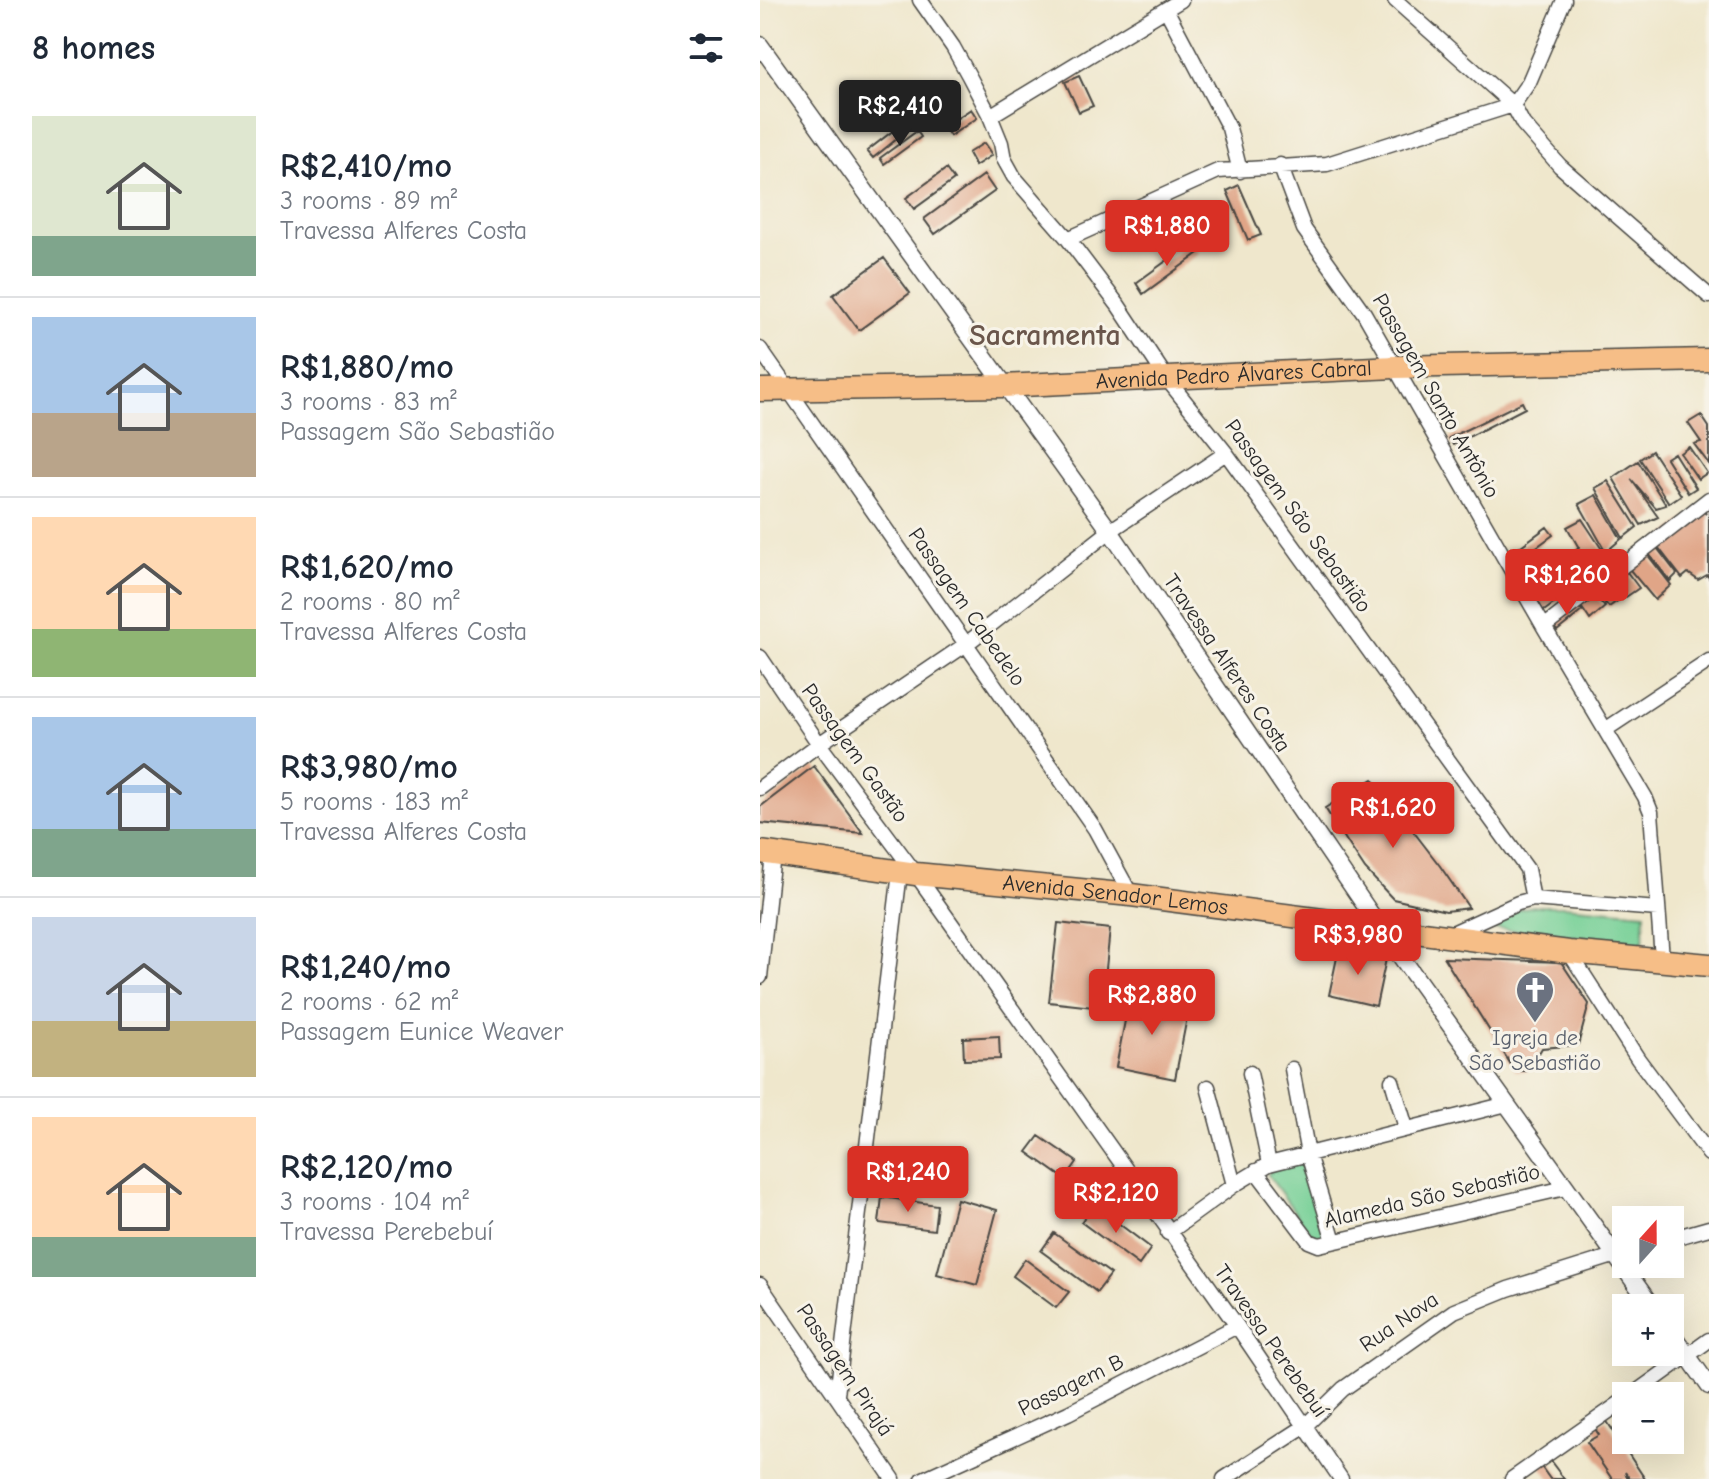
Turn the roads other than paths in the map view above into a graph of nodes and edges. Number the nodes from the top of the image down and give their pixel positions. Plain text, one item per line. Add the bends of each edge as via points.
1 (920, 0) edge
2 (1395, 0) edge
3 (1564, 0) edge
4 (1176, 3) edge
5 (760, 45) edge
6 (1513, 105) junction
7 (990, 116) junction
8 (1280, 165) junction
9 (1240, 171) junction
10 (1068, 239) junction
11 (1709, 296) edge
12 (760, 349) edge
13 (1709, 360) edge
14 (1395, 367) junction
15 (1167, 379) junction
16 (1003, 386) junction
17 (788, 389) junction
18 (760, 390) edge
19 (1226, 453) junction
20 (1709, 499) edge
21 (1110, 531) junction
22 (1544, 627) junction
23 (965, 645) junction
24 (760, 657) edge
25 (1709, 661) edge
26 (1605, 730) junction
27 (819, 744) junction
28 (760, 788) edge
29 (766, 853) edge
30 (908, 873) junction
31 (1131, 895) junction
32 (1533, 899) junction
33 (1658, 909) junction
34 (1381, 929) junction
35 (1448, 935) junction
36 (1569, 952) junction
37 (1662, 959) junction
38 (1709, 965) edge
39 (760, 977) edge
40 (1292, 1069) dead end
41 (1250, 1073) dead end
42 (1392, 1081) dead end
43 (1208, 1087) dead end
44 (1507, 1104) junction
45 (1406, 1128) junction
46 (1308, 1154) junction
47 (1709, 1154) edge
48 (1263, 1167) junction
49 (1234, 1185) junction
50 (1565, 1188) junction
51 (1709, 1228) edge
52 (1168, 1233) junction
53 (1684, 1235) edge
54 (1334, 1241) junction
55 (1612, 1244) edge
56 (1612, 1256) edge
57 (760, 1285) edge
58 (1237, 1326) junction
59 (1709, 1340) edge
60 (1684, 1350) edge
61 (1688, 1356) junction
62 (1651, 1382) edge
63 (1709, 1386) edge
64 (837, 1395) junction
65 (1612, 1409) edge
66 (1304, 1427) junction
67 (893, 1479) edge
68 (923, 1479) edge
69 (1224, 1479) edge
70 (1341, 1479) edge
71 (1512, 1479) edge

1 - 7 street, Passagem São Sebastião
2 - 6 street
3 - 6 street via 1529,82
4 - 7 street
4 - 9 street via 1229,128
5 - 16 street, Travessa Alferes Costa
6 - 8 street via 1327,164
6 - 11 street via 1560,166
7 - 10 street, Passagem São Sebastião via 1014,177
8 - 9 street
8 - 14 street, Passagem Santo Antônio via 1304,229
9 - 10 street via 1218,171
10 - 15 street, Passagem São Sebastião
12 - 17 street, Passagem Cabedelo
13 - 14 main road, Avenida Pedro Álvares Cabral
14 - 15 main road, Avenida Pedro Álvares Cabral
14 - 22 street, Passagem Santo Antônio
15 - 16 main road, Avenida Pedro Álvares Cabral
15 - 19 street, Passagem São Sebastião
16 - 17 main road, Avenida Pedro Álvares Cabral
16 - 21 street, Travessa Alferes Costa
17 - 18 main road, Avenida Pedro Álvares Cabral
17 - 23 street, Passagem Cabedelo
19 - 21 street
19 - 32 street, Passagem São Sebastião via 1527,869
20 - 22 street
21 - 23 street
21 - 34 street, Travessa Alferes Costa
22 - 26 street, Passagem Santo Antônio
23 - 27 street
23 - 31 street, Passagem Cabedelo via 1095,829
24 - 27 street, Passagem Gastão
25 - 26 street
26 - 33 street, Passagem Santo Antônio via 1651,812
27 - 28 street
27 - 30 street, Passagem Gastão
29 - 30 main road, Avenida Senador Lemos
29 - 39 street
30 - 31 main road, Avenida Senador Lemos
30 - 52 street, Travessa Perebebuí
30 - 64 street
31 - 34 main road, Avenida Senador Lemos
32 - 33 street
32 - 35 street
33 - 37 street, Passagem Santo Antônio
34 - 35 main road, Avenida Senador Lemos
34 - 44 street, Travessa Alferes Costa
35 - 36 main road, Avenida Senador Lemos
36 - 37 main road, Avenida Senador Lemos
36 - 47 street via 1638,1059
37 - 38 main road, Avenida Senador Lemos
40 - 46 street
41 - 48 street
42 - 45 street
43 - 49 street
44 - 45 street
44 - 50 street, Travessa Alferes Costa
45 - 46 street
46 - 48 street
46 - 54 street
48 - 49 street
48 - 54 street, Alameda São Sebastião via 1309,1241
49 - 52 street
50 - 54 street, Alameda São Sebastião
50 - 55 street, Travessa Alferes Costa
51 - 53 street
52 - 58 street, Travessa Perebebuí
56 - 66 street, Rua Nova via 1454,1311 1343,1389
57 - 64 street, Passagem Pirajá
58 - 66 street, Travessa Perebebuí
58 - 68 street, Passagem B via 1068,1413
59 - 61 street
60 - 61 street
61 - 62 street
61 - 63 street
64 - 67 street, Passagem Pirajá
65 - 71 street
66 - 69 street, Rua Nova
66 - 70 street, Travessa Perebebuí

